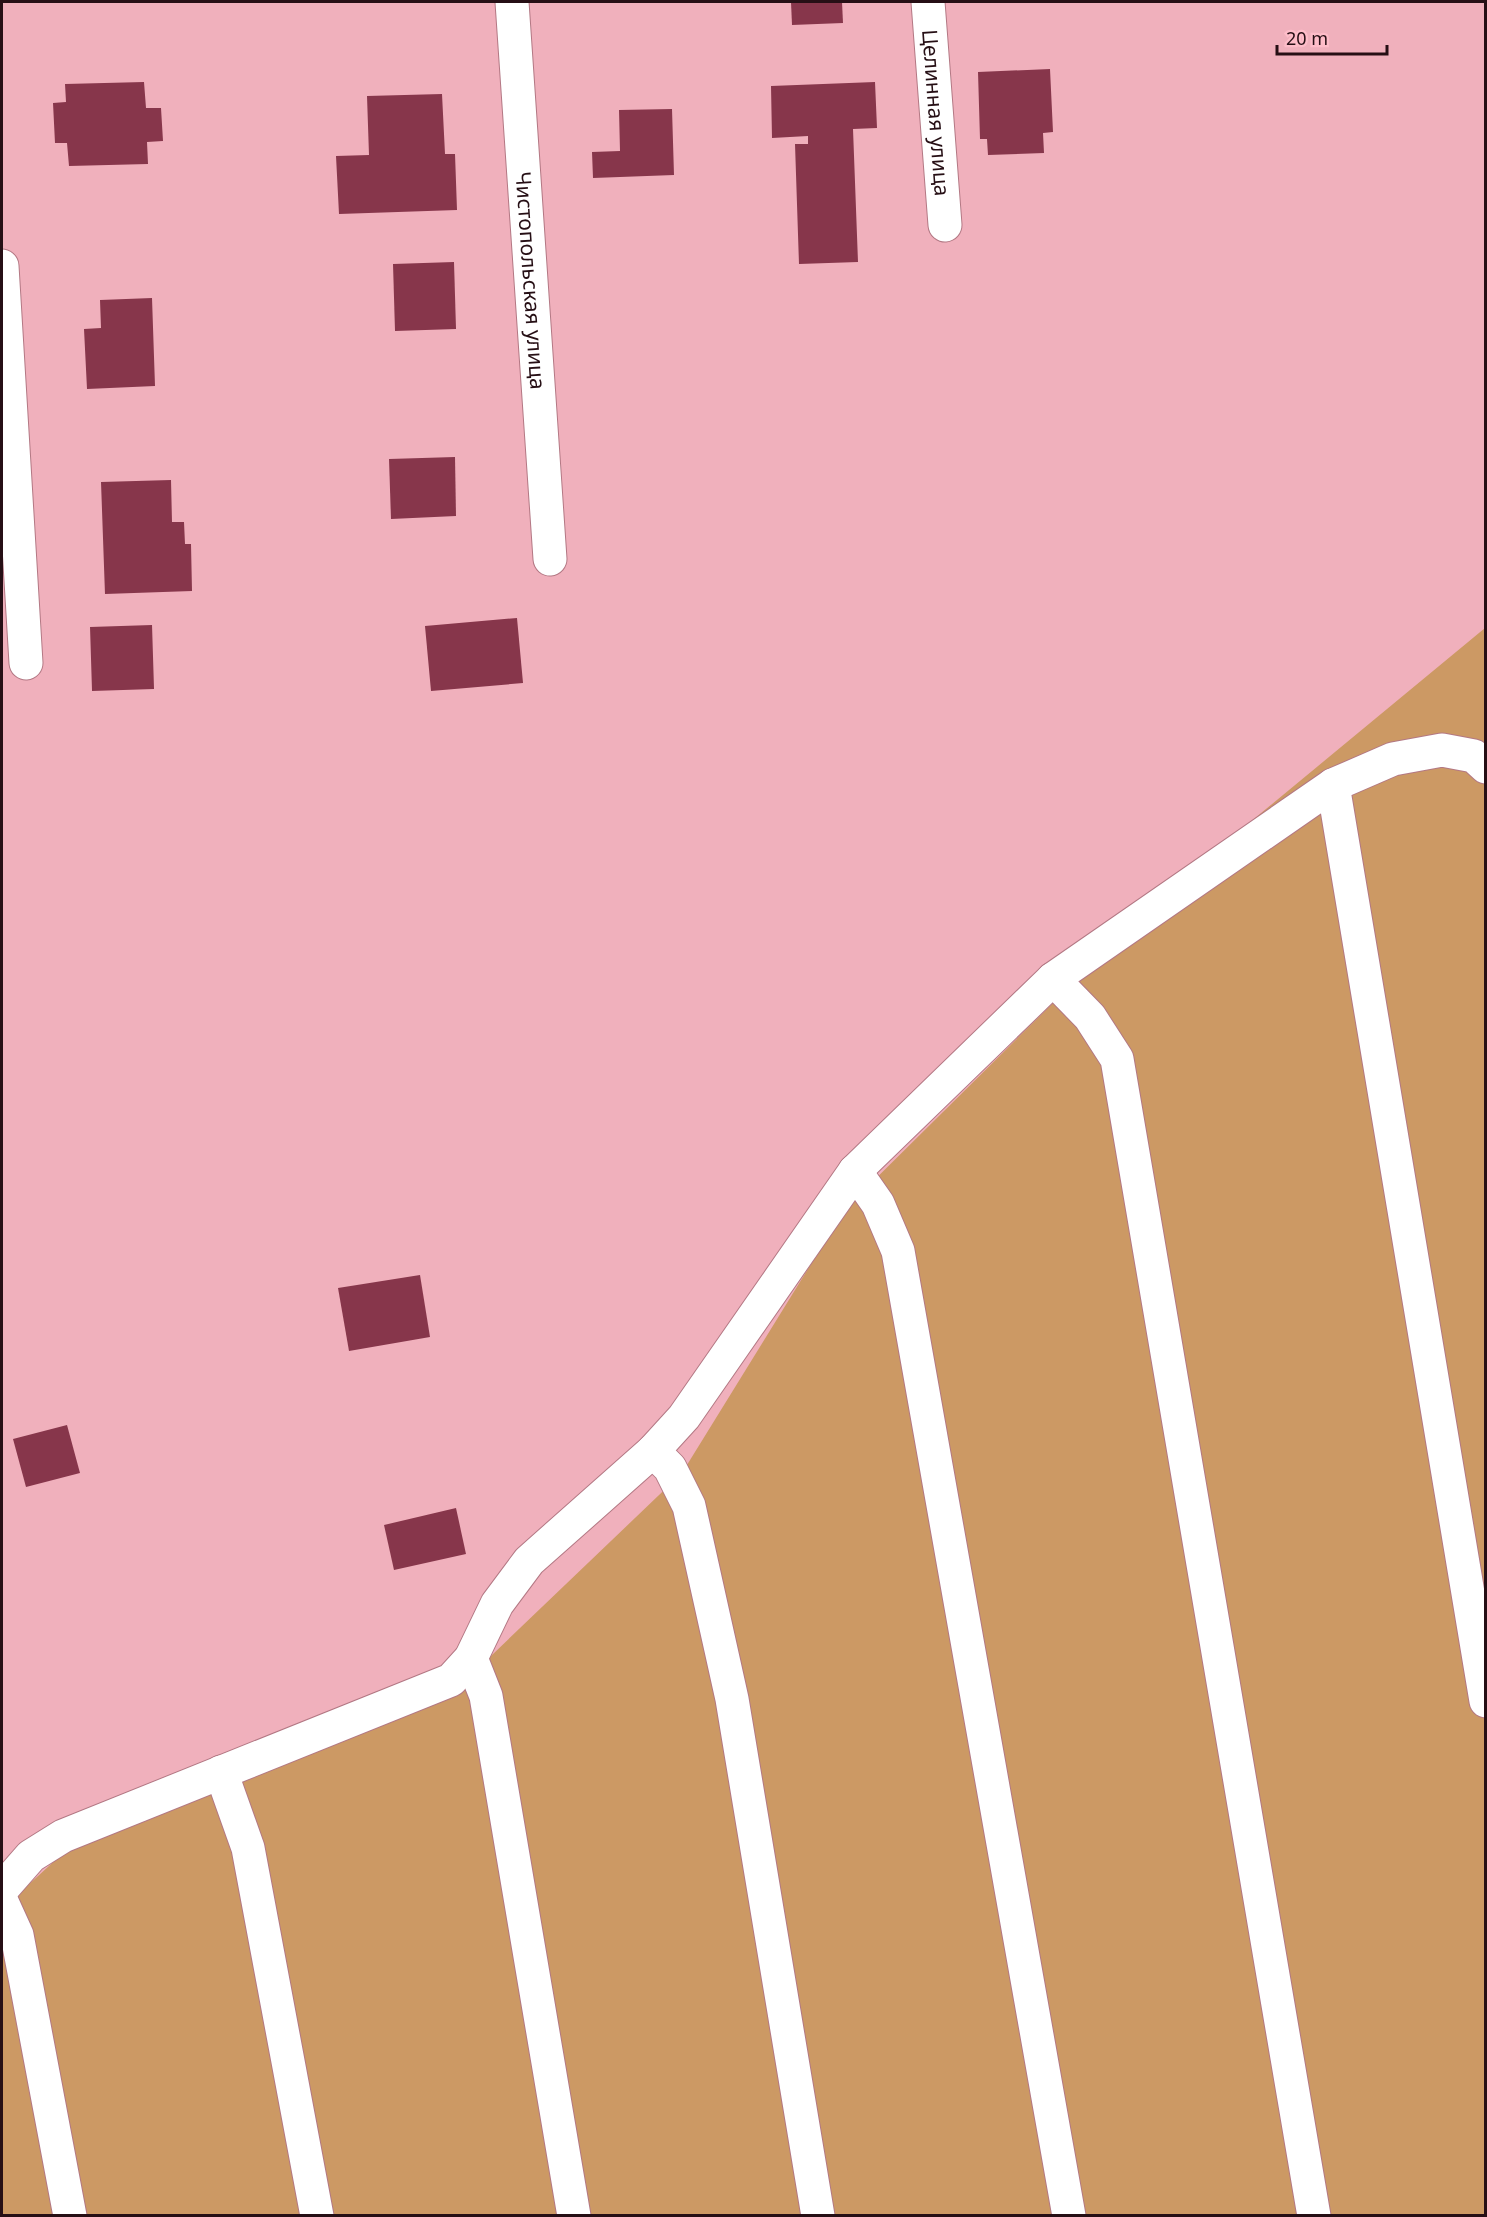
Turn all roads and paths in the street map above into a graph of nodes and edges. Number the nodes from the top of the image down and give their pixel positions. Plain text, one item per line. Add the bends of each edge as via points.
1 (512, 2) edge
2 (928, 2) edge
3 (945, 225) dead end
4 (2, 266) edge
5 (550, 559) dead end
6 (26, 663) dead end
7 (1485, 767) edge
8 (1333, 785) junction
9 (1053, 978) junction
10 (855, 1172) junction
11 (653, 1451) junction
12 (471, 1658) junction
13 (1485, 1701) edge
14 (220, 1772) junction
15 (2, 1889) edge
16 (2, 1902) edge
17 (70, 2216) edge
18 (317, 2216) edge
19 (574, 2216) edge
20 (818, 2216) edge
21 (1069, 2216) edge
22 (1314, 2216) edge

1 - 5 street, Чистопольская улица
2 - 3 street, Целинная улица
4 - 6 street
7 - 8 street via 1474,756 1442,750 1393,759
8 - 9 street
8 - 13 street
9 - 10 street
9 - 22 street via 1090,1017 1117,1059
10 - 11 street via 684,1417
10 - 21 street via 878,1204 898,1251
11 - 12 street via 530,1561 497,1604
11 - 20 street via 670,1468 689,1506 732,1699
12 - 14 street via 451,1680
12 - 19 street via 486,1696
14 - 15 street via 63,1836 31,1856
14 - 18 street via 248,1848
16 - 17 street via 17,1935

